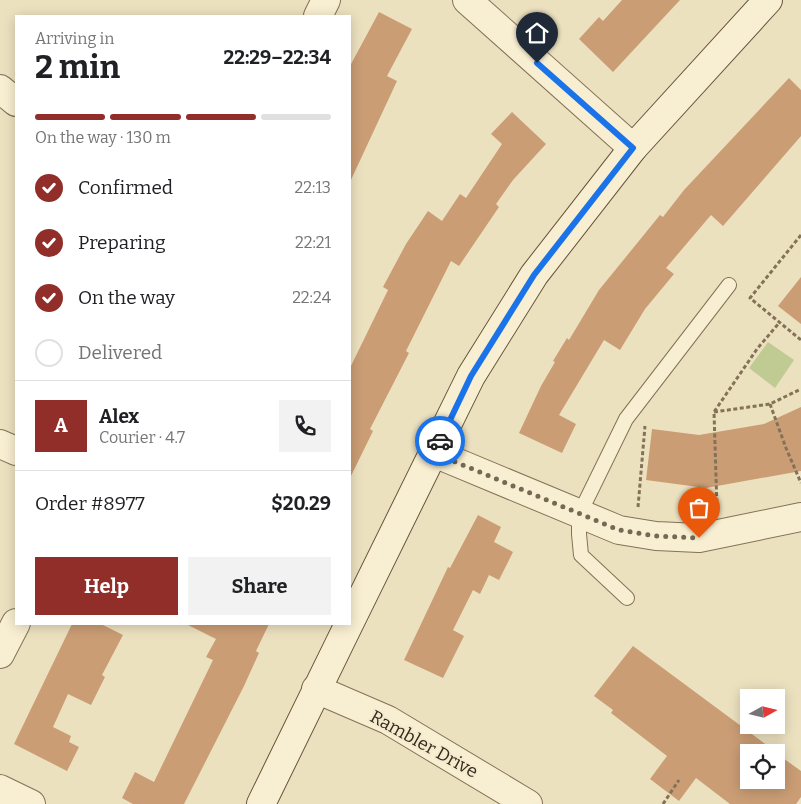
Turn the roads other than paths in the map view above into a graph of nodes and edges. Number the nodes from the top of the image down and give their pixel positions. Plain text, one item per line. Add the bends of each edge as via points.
1 (326, 0) edge
2 (467, 0) edge
3 (768, 0) edge
4 (318, 15) edge
5 (0, 89) edge
6 (15, 101) edge
7 (633, 148) junction
8 (729, 285) dead end
9 (0, 444) edge
10 (15, 451) edge
11 (434, 453) junction
12 (580, 515) junction
13 (801, 517) edge
14 (627, 598) dead end
15 (351, 621) edge
16 (15, 625) edge
17 (349, 625) edge
18 (0, 654) edge
19 (316, 690) junction
20 (0, 789) edge
21 (31, 804) edge
22 (261, 804) edge
23 (528, 804) edge

1 - 4 street
2 - 7 street
3 - 7 street
5 - 6 street
7 - 11 street via 534,275 471,376
8 - 12 lane via 626,419
9 - 10 street
11 - 12 street
11 - 15 street
12 - 13 street via 619,530 699,538
12 - 14 lane via 578,534 582,555
16 - 18 street
17 - 19 street
19 - 22 street
19 - 23 street, Rambler Drive via 388,720
20 - 21 street

